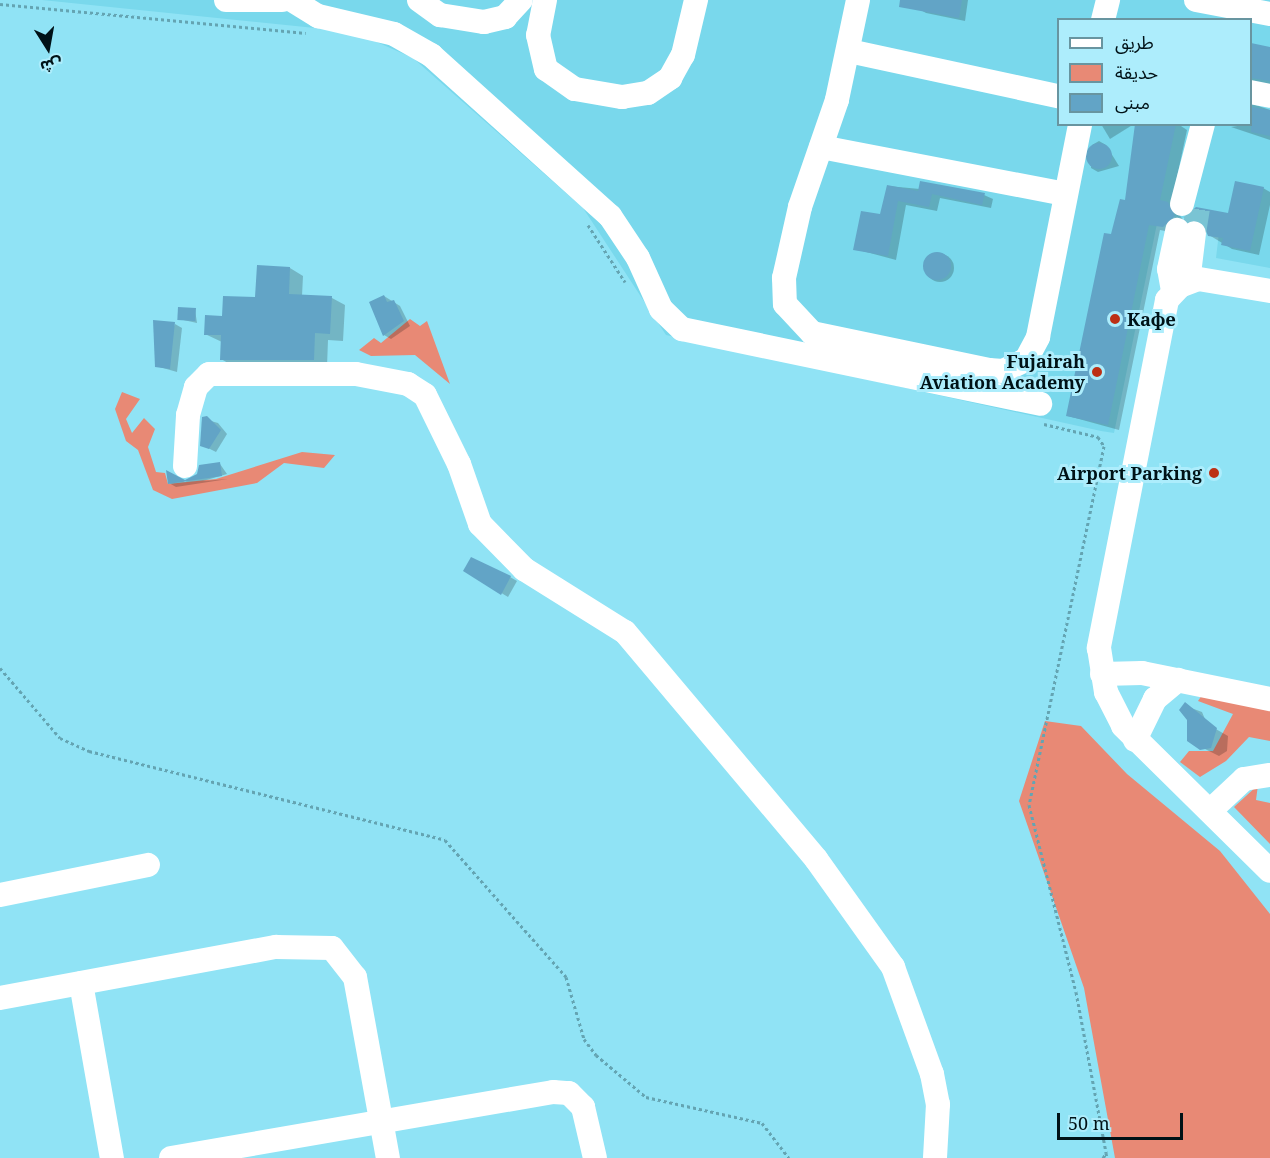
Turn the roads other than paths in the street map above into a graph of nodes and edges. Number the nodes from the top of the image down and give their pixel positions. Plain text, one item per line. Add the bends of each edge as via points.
1 (225, 0) edge
2 (282, 0) edge
3 (292, 0) edge
4 (419, 0) edge
5 (521, 0) edge
6 (545, 0) edge
7 (696, 0) edge
8 (858, 0) edge
9 (1108, 0) edge
10 (1196, 0) edge
11 (1224, 13) edge
12 (1270, 14) edge
13 (1104, 18) edge
14 (849, 51) junction
15 (1252, 92) edge
16 (1057, 96) edge
17 (1270, 96) edge
18 (1080, 126) edge
19 (1203, 126) edge
20 (821, 147) junction
21 (1065, 194) junction
22 (1190, 206) tunnel mouth
23 (1185, 231) tunnel mouth
24 (1180, 286) junction
25 (1270, 291) edge
26 (1037, 413) road end
27 (185, 466) dead end
28 (1102, 674) junction
29 (1178, 681) junction
30 (1270, 699) edge
31 (1135, 740) junction
32 (1270, 775) edge
33 (1212, 809) junction
34 (1270, 852) edge
35 (148, 865) dead end
36 (1270, 871) edge
37 (0, 895) edge
38 (81, 983) junction
39 (0, 998) edge
40 (381, 1118) junction
41 (112, 1158) edge
42 (171, 1158) edge
43 (388, 1158) edge
44 (595, 1158) edge
45 (935, 1158) edge

1 - 2 street
3 - 26 street via 318,16 394,34 431,55 610,216 638,258 661,309 682,328
4 - 5 street via 440,15 484,22 505,16
6 - 7 street via 538,35 546,69 575,89 622,97 648,93 670,78 683,55
8 - 14 street
9 - 13 street
10 - 11 street
11 - 12 street
14 - 16 street
14 - 20 street
15 - 17 street
18 - 21 street
19 - 22 street
20 - 21 street
20 - 21 street via 784,278 791,316 812,333 989,370 1015,368 1034,350
23 - 24 street
24 - 25 street via 1231,283
24 - 28 street via 1162,310 1102,622
27 - 45 street via 188,415 196,387 209,374 356,374 408,384 425,395 459,464 480,524 525,569 625,632 816,859 893,967 932,1074 938,1104
28 - 29 street via 1132,672
28 - 31 street via 1113,710
29 - 30 street
29 - 31 street via 1155,699
31 - 33 street
32 - 33 street via 1244,779
33 - 34 street
33 - 36 street
35 - 37 street
38 - 39 street
38 - 40 street via 276,947 332,948 355,977
38 - 41 street
40 - 42 street
40 - 43 street
40 - 44 street via 569,1092 589,1122

